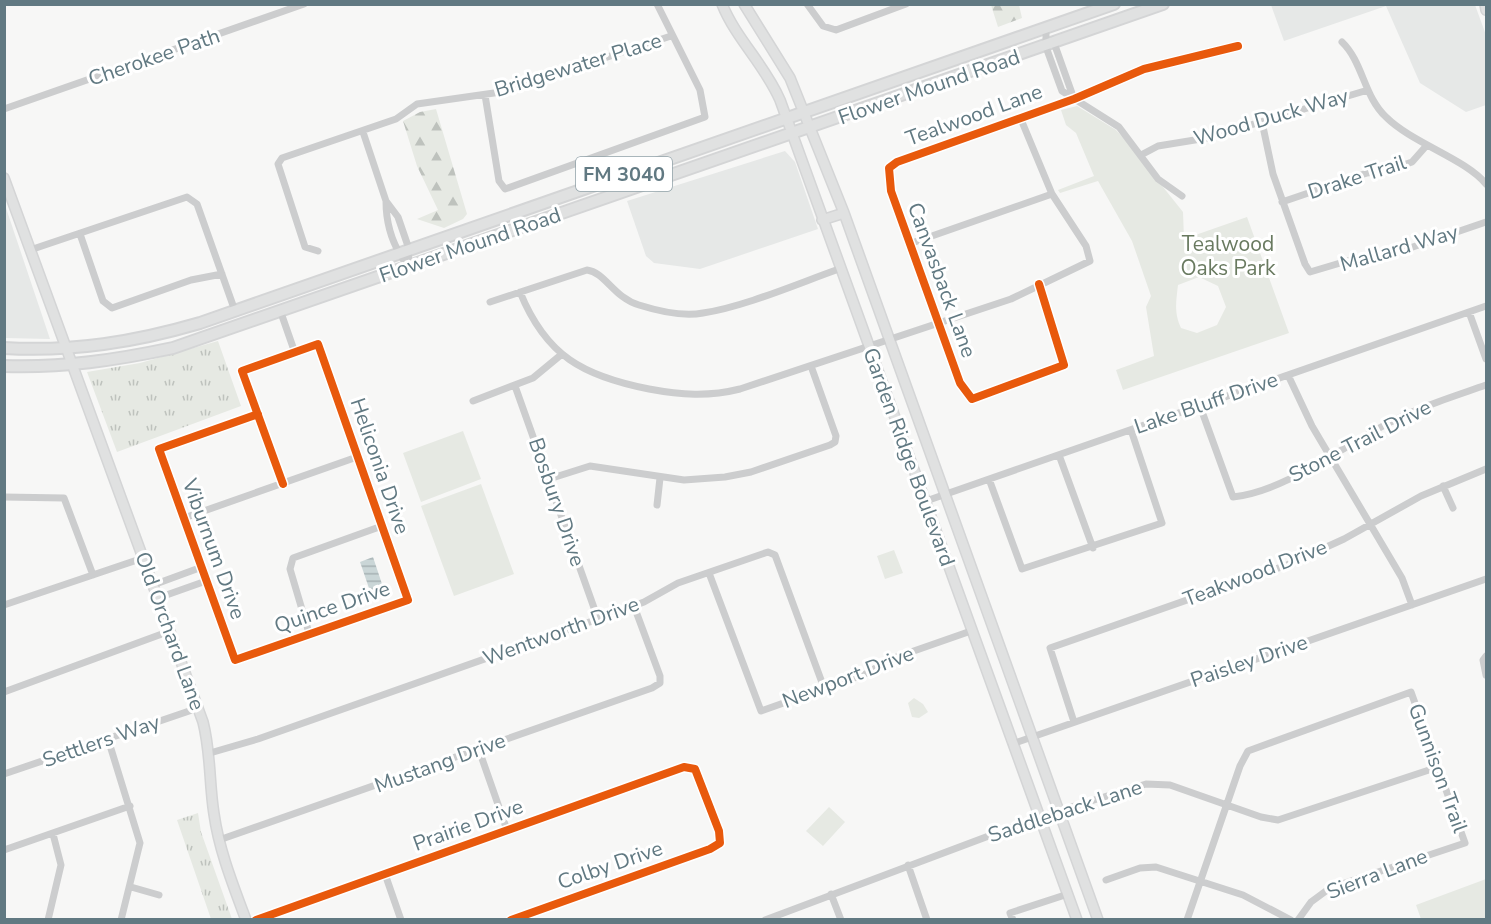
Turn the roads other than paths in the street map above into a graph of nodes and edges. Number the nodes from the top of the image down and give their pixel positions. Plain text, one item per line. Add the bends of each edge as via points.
1 (304, 4) edge
2 (657, 4) edge
3 (722, 4) edge
4 (744, 4) edge
5 (807, 4) edge
6 (906, 4) edge
7 (1114, 4) edge
8 (1163, 4) edge
9 (1485, 4) edge
10 (1486, 10) edge
11 (1046, 29) junction
12 (671, 36) junction
13 (1342, 42) dead end
14 (1051, 45) junction
15 (1238, 46) dead end
16 (1368, 90) junction
17 (485, 94) junction
18 (1074, 99) junction
19 (4, 109) edge
20 (803, 111) junction
21 (1020, 117) junction
22 (786, 118) junction
23 (1262, 122) junction
24 (810, 128) junction
25 (363, 132) junction
26 (792, 134) junction
27 (1427, 145) junction
28 (1141, 155) junction
29 (889, 168) joint
30 (4, 178) edge
31 (1486, 184) edge
32 (1052, 194) junction
33 (1182, 196) dead end
34 (386, 201) junction
35 (1282, 202) junction
36 (844, 213) junction
37 (822, 220) junction
38 (1486, 222) edge
39 (80, 234) junction
40 (909, 244) junction
41 (410, 249) junction
42 (30, 250) junction
43 (318, 251) dead end
44 (398, 253) junction
45 (408, 266) junction
46 (839, 269) junction
47 (222, 274) junction
48 (1039, 284) junction
49 (520, 292) junction
50 (490, 302) dead end
51 (1486, 306) edge
52 (280, 310) junction
53 (235, 311) junction
54 (1470, 312) junction
55 (938, 324) junction
56 (889, 341) junction
57 (869, 347) junction
58 (4, 348) edge
59 (66, 349) junction
60 (295, 352) junction
61 (562, 354) junction
62 (1486, 359) edge
63 (76, 365) junction
64 (4, 366) edge
65 (811, 366) junction
66 (1288, 375) junction
67 (1486, 385) edge
68 (515, 386) junction
69 (473, 401) dead end
70 (1200, 406) junction
71 (258, 414) junction
72 (1131, 430) junction
73 (1059, 455) junction
74 (1330, 455) junction
75 (357, 457) junction
76 (1486, 469) edge
77 (660, 478) junction
78 (549, 479) junction
79 (990, 479) junction
80 (283, 484) junction
81 (1443, 486) junction
82 (944, 495) junction
83 (4, 497) edge
84 (926, 501) junction
85 (657, 505) dead end
86 (1453, 508) dead end
87 (184, 518) junction
88 (1370, 524) junction
89 (382, 526) junction
90 (1093, 548) junction
91 (143, 558) junction
92 (201, 567) junction
93 (709, 573) junction
94 (93, 575) junction
95 (1486, 579) edge
96 (206, 581) junction
97 (153, 585) junction
98 (158, 597) junction
99 (408, 600) joint
100 (1412, 604) junction
101 (4, 605) edge
102 (634, 606) junction
103 (598, 619) junction
104 (170, 631) junction
105 (971, 631) junction
106 (309, 633) junction
107 (1485, 658) edge
108 (235, 660) joint
109 (1006, 665) junction
110 (986, 671) junction
111 (1486, 675) edge
112 (824, 688) junction
113 (4, 692) edge
114 (198, 708) junction
115 (1074, 722) junction
116 (1032, 737) junction
117 (108, 739) junction
118 (1012, 744) junction
119 (479, 750) junction
120 (210, 753) junction
121 (1438, 767) junction
122 (4, 774) edge
123 (1228, 805) junction
124 (130, 806) junction
125 (1059, 810) junction
126 (1039, 817) junction
127 (507, 830) junction
128 (53, 834) junction
129 (219, 840) junction
130 (720, 843) joint
131 (1465, 843) joint
132 (4, 850) edge
133 (908, 865) junction
134 (385, 874) junction
135 (1106, 880) dead end
136 (1201, 880) junction
137 (131, 887) junction
138 (831, 894) junction
139 (1068, 894) junction
140 (159, 895) dead end
141 (538, 910) junction
142 (1012, 916) edge
143 (48, 920) edge
144 (122, 920) edge
145 (246, 920) edge
146 (256, 920) edge
147 (401, 920) edge
148 (511, 920) edge
149 (541, 920) edge
150 (765, 920) edge
151 (841, 920) edge
152 (927, 920) edge
153 (1077, 920) edge
154 (1098, 920) edge
155 (1187, 920) edge
156 (1291, 920) edge
157 (1298, 920) edge

1 - 19 street, Cherokee Path
2 - 12 street
3 - 22 main road, Garden Ridge Boulevard via 770,79
4 - 20 main road, Garden Ridge Boulevard via 790,78
5 - 6 street via 823,26 836,30
7 - 11 main road, Flower Mound Road / FM 3040
8 - 14 main road, Flower Mound Road / FM 3040
9 - 10 main road
11 - 14 street
11 - 20 main road, Flower Mound Road / FM 3040
12 - 17 street, Bridgewater Place
12 - 17 street via 700,90 705,117 505,189 499,181
13 - 16 street via 1352,51
14 - 18 street via 1062,91
14 - 24 main road, Flower Mound Road / FM 3040
15 - 18 street, Tealwood Lane via 1144,69
16 - 23 street, Wood Duck Way
16 - 27 street via 1386,118
17 - 25 street, Bridgewater Place via 417,104 396,119
18 - 21 street, Tealwood Lane
18 - 28 street via 1119,127
20 - 22 main road, Flower Mound Road / FM 3040
20 - 24 main road, Garden Ridge Boulevard
21 - 29 street, Tealwood Lane
21 - 32 street
22 - 26 main road, Garden Ridge Boulevard
22 - 41 main road, Flower Mound Road / FM 3040
23 - 28 street, Wood Duck Way via 1199,141 1158,146
23 - 35 street
24 - 26 main road, Flower Mound Road / FM 3040
24 - 36 main road, Garden Ridge Boulevard
25 - 34 street
25 - 43 street, Bridgewater Place via 282,158 278,164 305,247
26 - 37 main road, Garden Ridge Boulevard
26 - 45 main road, Flower Mound Road / FM 3040
27 - 31 street
27 - 35 street, Drake Trail via 1412,162
28 - 33 street via 1158,179
29 - 40 street, Canvasback Lane via 891,191
30 - 42 main road, Old Orchard Lane
32 - 40 street
32 - 48 street via 1086,246 1090,261
34 - 41 street via 398,217
34 - 44 street via 386,218
35 - 38 street, Mallard Way via 1310,272 1364,256 1404,250
36 - 37 main road
36 - 56 main road, Garden Ridge Boulevard
37 - 46 main road, Garden Ridge Boulevard
39 - 42 street
39 - 47 street via 103,301 112,308 191,280
39 - 47 street via 187,197 197,204
40 - 55 street, Canvasback Lane
41 - 44 main road, Flower Mound Road / FM 3040
41 - 45 street
42 - 59 main road, Old Orchard Lane
44 - 45 street
44 - 53 main road, Flower Mound Road / FM 3040
45 - 52 main road, Flower Mound Road / FM 3040
46 - 49 street via 725,308 695,314 662,311 624,299 595,271
46 - 57 main road, Garden Ridge Boulevard
47 - 53 street
48 - 55 street via 1011,299
48 - 55 street, Canvasback Lane via 1065,362 1062,367 972,399 960,383
49 - 50 street
49 - 61 street via 534,323
51 - 54 street, Lake Bluff Drive
52 - 60 street
52 - 63 main road, Flower Mound Road / FM 3040 via 173,348
53 - 59 main road, Flower Mound Road / FM 3040 via 147,338
54 - 62 street
54 - 66 street, Lake Bluff Drive
55 - 56 street
56 - 57 street
56 - 82 main road, Garden Ridge Boulevard
57 - 65 street
57 - 84 main road, Garden Ridge Boulevard
58 - 59 main road, FM 3040
59 - 63 main road, Old Orchard Lane
60 - 71 street via 242,371
60 - 75 street, Heliconia Drive via 318,344
61 - 65 street via 608,380 696,396 740,389
61 - 68 street via 538,376
63 - 64 main road, FM 3040
63 - 91 main road, Old Orchard Lane
65 - 77 street via 835,442 742,474 698,480
66 - 70 street, Lake Bluff Drive
66 - 74 street
67 - 74 street, Stone Trail Drive via 1404,416
68 - 69 street
68 - 78 street, Bosbury Drive
70 - 72 street, Lake Bluff Drive
70 - 74 street, Stone Trail Drive via 1233,497 1274,484
71 - 80 street
71 - 87 street, Viburnum Drive via 159,449
72 - 73 street, Lake Bluff Drive
72 - 90 street via 1162,523
73 - 79 street, Lake Bluff Drive
73 - 90 street
74 - 88 street
75 - 80 street
75 - 89 street, Heliconia Drive
76 - 81 street, Teakwood Drive
77 - 78 street via 591,466
77 - 85 street
78 - 103 street, Bosbury Drive
79 - 82 street, Lake Bluff Drive
79 - 90 street via 1022,569
80 - 87 street
81 - 86 street
81 - 88 street, Teakwood Drive
82 - 84 street, Lake Bluff Drive
82 - 109 main road, Garden Ridge Boulevard
83 - 94 street via 64,498
84 - 105 main road, Garden Ridge Boulevard
87 - 92 street, Viburnum Drive
88 - 100 street via 1402,578
88 - 115 street, Teakwood Drive via 1287,565 1050,648
89 - 99 street, Heliconia Drive
89 - 106 street via 293,558 290,569
91 - 94 street
91 - 97 main road, Old Orchard Lane
92 - 96 street, Viburnum Drive
92 - 97 street
93 - 102 street, Wentworth Drive via 665,588
93 - 112 street, Wentworth Drive via 768,552 775,555
93 - 112 street, Newport Drive via 761,711
94 - 101 street
95 - 100 street, Paisley Drive
96 - 98 street
96 - 108 street, Viburnum Drive
97 - 98 main road, Old Orchard Lane
98 - 104 main road, Old Orchard Lane
99 - 106 street, Quince Drive
100 - 115 street, Paisley Drive
102 - 103 street, Wentworth Drive
102 - 119 street, Mustang Drive via 660,683
103 - 120 street, Wentworth Drive
104 - 113 street
104 - 114 main road, Old Orchard Lane
105 - 110 main road, Garden Ridge Boulevard
105 - 112 street, Newport Drive
106 - 108 street, Quince Drive
107 - 111 street
109 - 110 main road
109 - 116 main road, Garden Ridge Boulevard
110 - 118 main road, Garden Ridge Boulevard
114 - 117 street, Settlers Way
114 - 120 main road, Old Orchard Lane
115 - 116 street, Paisley Drive
116 - 118 street, Paisley Drive
116 - 125 main road, Garden Ridge Boulevard
117 - 122 street, Settlers Way
117 - 124 street
118 - 126 main road, Garden Ridge Boulevard
119 - 127 street
119 - 129 street, Mustang Drive
120 - 129 main road, Old Orchard Lane
121 - 123 street, Saddleback Lane via 1278,820
121 - 123 street, Gunnison Trail via 1411,692 1252,747 1240,766
121 - 131 street, Gunnison Trail
123 - 125 street, Saddleback Lane via 1158,784 1134,787
123 - 136 street
124 - 128 street
124 - 137 street via 140,843
125 - 126 street, Saddleback Lane
125 - 154 main road, Garden Ridge Boulevard
126 - 133 street, Saddleback Lane
126 - 139 main road, Garden Ridge Boulevard
127 - 130 street, Prairie Drive via 693,767 719,831
127 - 134 street, Prairie Drive
128 - 132 street
128 - 143 street via 61,865
129 - 145 main road, Old Orchard Lane
130 - 141 street, Colby Drive
131 - 157 street, Sierra Lane via 1330,888 1311,902
133 - 138 street, Saddleback Lane
133 - 152 street
134 - 146 street, Prairie Drive
134 - 147 street
135 - 136 street via 1155,867
136 - 155 street
136 - 156 street
137 - 140 street
137 - 144 street
138 - 150 street, Saddleback Lane
138 - 151 street
139 - 142 street
139 - 153 main road, Garden Ridge Boulevard
141 - 148 street, Colby Drive
141 - 149 street

